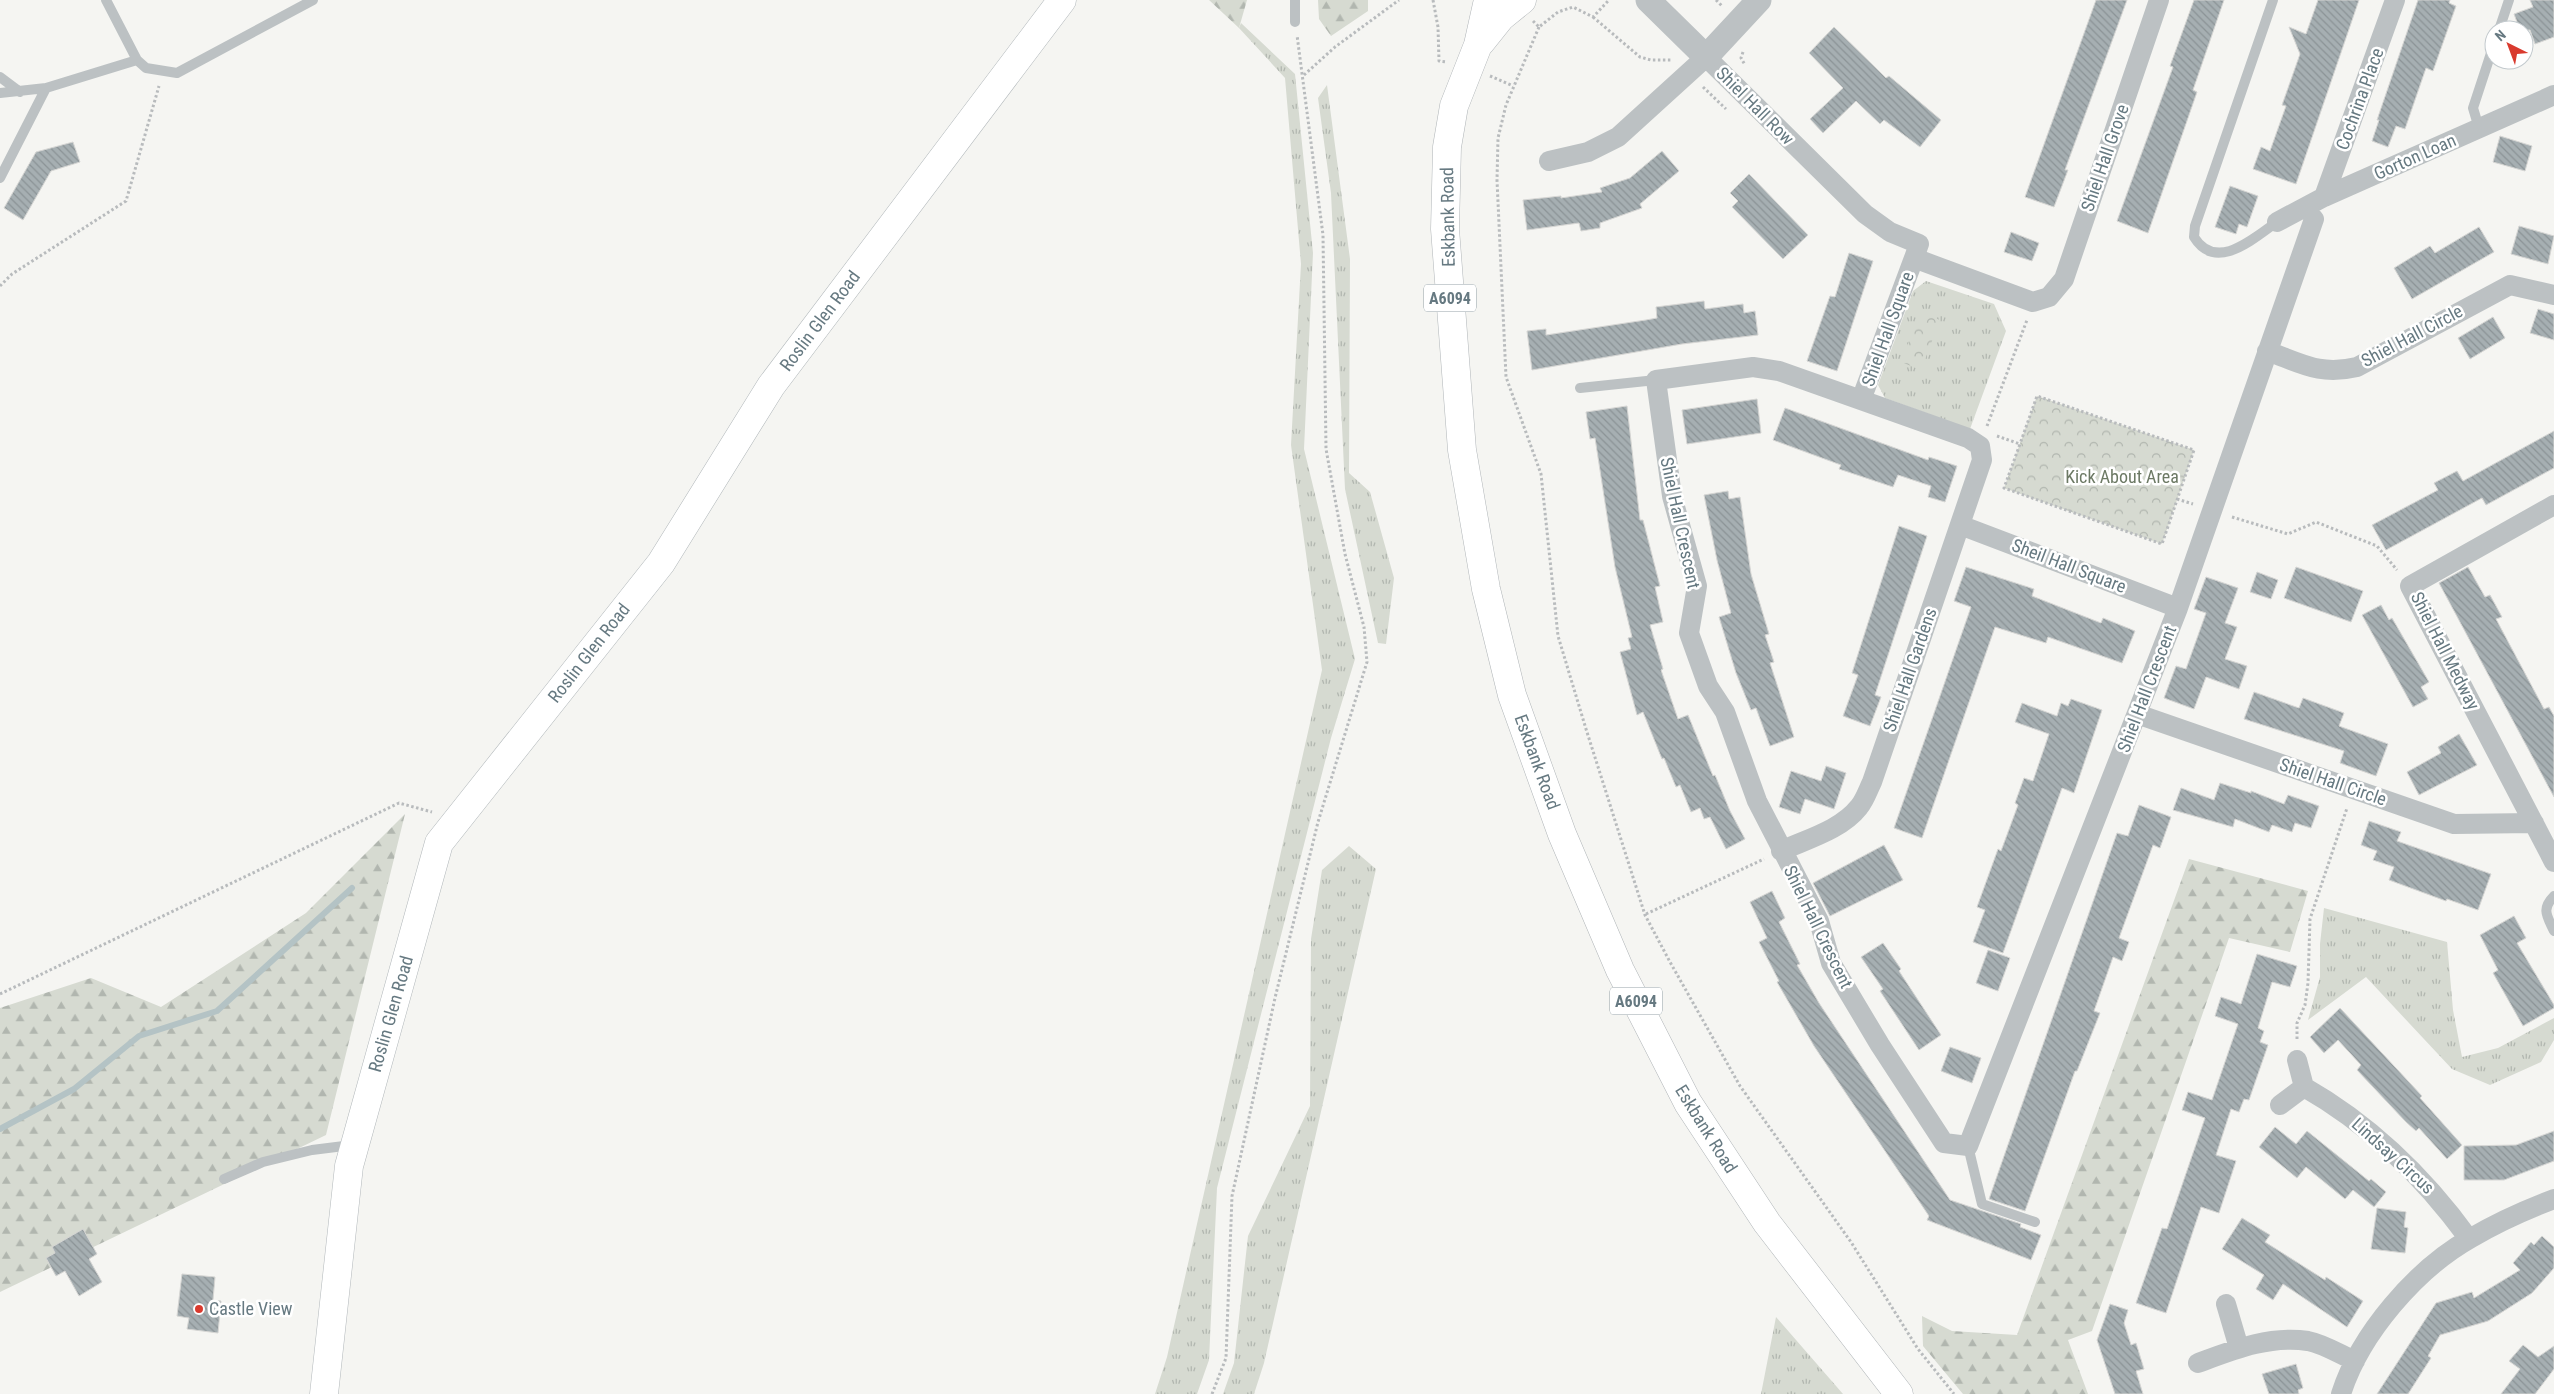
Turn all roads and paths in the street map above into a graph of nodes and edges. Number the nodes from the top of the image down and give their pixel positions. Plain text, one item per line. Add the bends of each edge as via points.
1 (106, 0) edge
2 (313, 0) edge
3 (1062, 0) edge
4 (1295, 0) edge
5 (1399, 0) edge
6 (1488, 0) edge
7 (1609, 0) edge
8 (1648, 0) edge
9 (1716, 0) edge
10 (1759, 0) edge
11 (2158, 0) edge
12 (2273, 0) edge
13 (2396, 0) edge
14 (2509, 0) edge
15 (1519, 1) edge
16 (1593, 18) junction
17 (2502, 20) edge
18 (1295, 22) joint
19 (1738, 22) junction
20 (1539, 27) junction
21 (1478, 45) junction
22 (137, 60) junction
23 (1697, 65) junction
24 (2485, 70) edge
25 (163, 71) junction
26 (1750, 72) dead end
27 (1303, 76) junction
28 (0, 77) edge
29 (46, 88) junction
30 (20, 92) junction
31 (0, 93) edge
32 (2554, 95) edge
33 (1731, 114) dead end
34 (2479, 128) junction
35 (1549, 161) dead end
36 (0, 178) edge
37 (2324, 197) junction
38 (2314, 219) dead end
39 (2277, 222) joint
40 (1914, 258) junction
41 (0, 286) edge
42 (2554, 295) edge
43 (2033, 302) junction
44 (2267, 350) junction
45 (1656, 380) junction
46 (1580, 388) dead end
47 (1861, 400) junction
48 (1982, 439) junction
49 (2020, 444) junction
50 (2554, 505) edge
51 (2212, 510) junction
52 (1960, 525) junction
53 (2410, 586) junction
54 (2178, 608) junction
55 (2137, 714) junction
56 (2353, 789) junction
57 (459, 818) junction
58 (2534, 823) junction
59 (1781, 851) junction
60 (2554, 862) edge
61 (2554, 896) edge
62 (1646, 915) junction
63 (2554, 931) edge
64 (0, 994) edge
65 (2297, 1060) joint
66 (2304, 1087) junction
67 (2280, 1105) dead end
68 (355, 1144) junction
69 (1968, 1146) junction
70 (224, 1179) dead end
71 (2554, 1199) edge
72 (2035, 1222) dead end
73 (2469, 1239) junction
74 (2226, 1304) dead end
75 (2239, 1348) junction
76 (2355, 1361) junction
77 (2198, 1363) dead end
78 (324, 1394) edge
79 (1212, 1394) edge
80 (1899, 1394) edge
81 (1954, 1394) edge
82 (2341, 1394) edge

1 - 22 lane
2 - 25 lane via 177,73
3 - 57 main road, Roslin Glen Road via 771,386 661,563
4 - 18 lane
5 - 27 path via 1335,47
6 - 21 main road, Eskbank Road / A6094
7 - 16 path
8 - 23 street
9 - 19 path
10 - 19 street
11 - 43 street, Shiel Hall Grove via 2064,279 2049,297
12 - 39 lane via 2194,226 2194,237 2206,250 2219,254 2232,252
13 - 37 street, Cochrina Place
14 - 17 lane
15 - 20 path
15 - 21 main road, Eskbank Road / A6094
16 - 20 path via 1573,7 1558,12
16 - 23 path via 1640,57
18 - 27 path
19 - 23 street
19 - 26 path via 1752,34 1741,58
20 - 62 path via 1510,96 1498,138 1506,378 1541,474 1558,636
21 - 80 main road, Eskbank Road / A6094 via 1454,106 1447,147 1445,229 1462,450 1486,588 1512,694 1562,834 1620,970 1688,1103 1767,1223
22 - 25 lane via 146,68
22 - 29 lane
23 - 33 path
23 - 35 street, Shiel Hall Row via 1618,137 1588,152
23 - 40 street, Shiel Hall Row via 1865,214 1890,232 1919,244
24 - 34 lane via 2473,108
25 - 41 path via 126,202 12,274
27 - 79 path via 1323,234 1326,449 1345,554 1364,627 1367,662 1318,822 1232,1196 1226,1358
28 - 30 lane
29 - 30 lane
29 - 36 lane
30 - 31 lane
32 - 34 street, Gorton Loan
34 - 37 street, Gorton Loan
37 - 39 street, Gorton Loan
38 - 44 street
40 - 43 street, Shiel Hall Square
40 - 47 street, Shiel Hall Square
42 - 44 street, Shiel Hall Circle via 2510,285 2356,367 2340,371 2323,371
43 - 48 path
44 - 51 street
45 - 46 lane
45 - 47 street via 1753,367 1780,371
45 - 59 street, Shiel Hall Crescent via 1672,496 1697,586 1689,632 1708,686 1725,712 1757,802
47 - 48 street, Shiel Hall Square via 1968,438
48 - 49 path
48 - 52 street, Shiel Hall Gardens via 1982,460
49 - 49 path via 2004,488 2162,544 2194,450 2037,396
50 - 53 street, Shiel Hall Medway
51 - 53 path via 2288,534 2316,522 2377,546
51 - 54 street
52 - 54 street, Sheil Hall Square
52 - 59 street, Shiel Hall Gardens via 1872,782 1860,805 1832,828
53 - 58 street, Shiel Hall Medway
54 - 55 street, Shiel Hall Crescent
55 - 56 street, Shiel Hall Circle
55 - 69 street, Shiel Hall Crescent
56 - 58 street, Shiel Hall Circle via 2454,824
56 - 65 path via 2310,919 2308,982 2305,1005 2297,1023
57 - 64 path via 399,803
57 - 68 main road, Roslin Glen Road via 439,843
58 - 60 street, Shiel Hall Medway
59 - 62 path
59 - 69 street, Shiel Hall Crescent via 1819,921 1832,963 1880,1046 1944,1142
61 - 63 lane via 2546,905 2545,913
62 - 81 path via 1740,1086 1851,1242 1918,1349
65 - 66 street
66 - 67 street
66 - 73 street, Lindsay Circus via 2380,1139 2441,1200
68 - 70 lane via 263,1162
68 - 78 main road, Roslin Glen Road via 349,1166
69 - 72 lane via 1982,1204
71 - 73 street via 2516,1214
73 - 76 street via 2412,1284 2373,1330
74 - 75 street
75 - 76 street via 2283,1339 2310,1342
75 - 77 street
76 - 82 street

